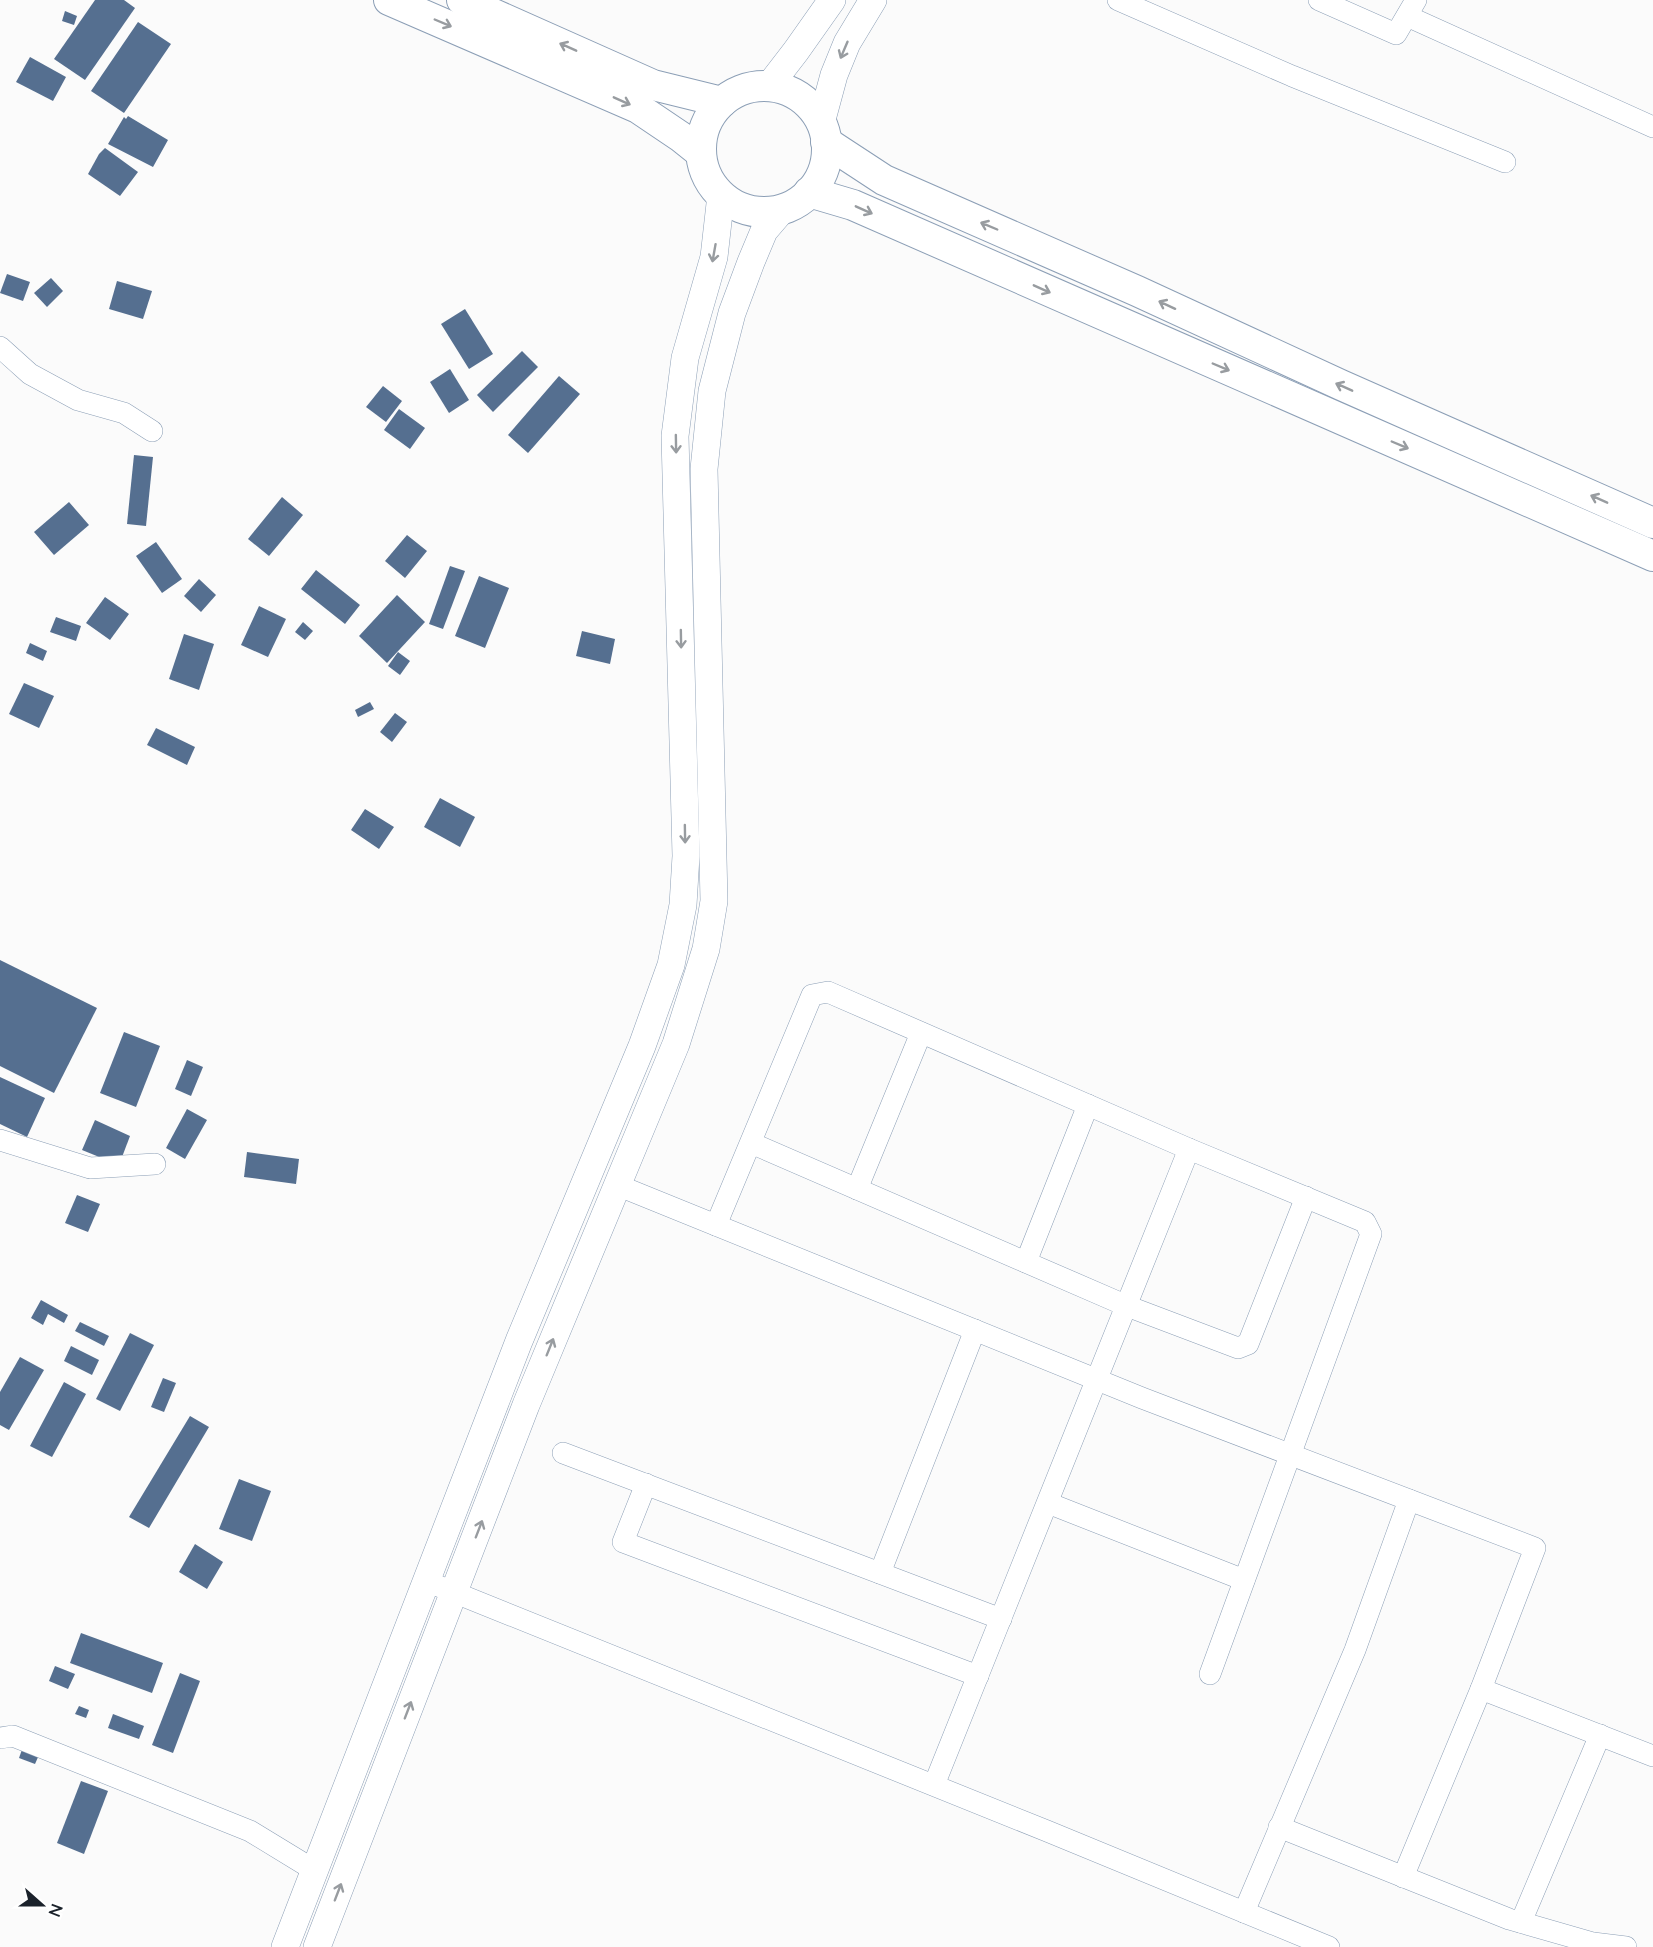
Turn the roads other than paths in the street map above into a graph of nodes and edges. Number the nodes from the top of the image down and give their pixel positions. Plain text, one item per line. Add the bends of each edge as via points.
1 (389, 0) edge
2 (462, 0) edge
3 (832, 0) edge
4 (873, 0) edge
5 (1118, 0) edge
6 (1319, 0) edge
7 (1411, 8) edge
8 (769, 87) junction
9 (722, 102) junction
10 (1653, 127) edge
11 (824, 132) junction
12 (701, 153) junction
13 (1505, 162) dead end
14 (808, 192) junction
15 (721, 195) junction
16 (782, 210) junction
17 (0, 347) edge
18 (152, 431) dead end
19 (1653, 523) edge
20 (1653, 556) edge
21 (921, 1033) junction
22 (1088, 1105) junction
23 (0, 1140) edge
24 (751, 1143) junction
25 (1189, 1149) junction
26 (155, 1164) dead end
27 (617, 1185) junction
28 (857, 1189) junction
29 (1306, 1197) junction
30 (716, 1225) junction
31 (1026, 1262) junction
32 (1127, 1306) junction
33 (975, 1330) junction
34 (1097, 1380) junction
35 (563, 1453) dead end
36 (1290, 1455) junction
37 (646, 1484) junction
38 (1408, 1500) junction
39 (1048, 1503) junction
40 (880, 1573) junction
41 (1244, 1580) junction
42 (426, 1581) junction
43 (454, 1591) junction
44 (1001, 1619) junction
45 (1210, 1674) dead end
46 (978, 1676) junction
47 (1481, 1689) junction
48 (1600, 1735) junction
49 (0, 1738) edge
50 (1653, 1756) edge
51 (934, 1785) junction
52 (1279, 1827) junction
53 (314, 1870) junction
54 (1403, 1877) junction
55 (1244, 1912) junction
56 (1521, 1922) junction
57 (285, 1947) edge
58 (317, 1947) edge
59 (1329, 1947) edge
60 (1626, 1947) edge

1 -> 12 main road via 638,108
9 -> 2 main road via 654,85
3 - 8 street
4 -> 11 street via 847,43 834,75
5 - 13 street
6 - 7 street via 1396,34
7 - 10 street
8 - 9 main road via 738,91
8 - 11 main road via 795,94 811,106
9 - 12 main road via 702,134
11 - 14 main road via 825,164
19 -> 11 main road via 884,180
12 - 15 main road via 707,176
14 - 16 main road
14 -> 20 main road via 853,205
15 - 16 main road via 739,207 760,212
15 -> 42 street via 714,257 685,358 675,436 686,856 683,905 671,965
16 - 27 street via 764,231 732,313 712,391 704,469 714,901 693,993 676,1044
17 - 18 street via 30,374 78,400 124,414
21 - 22 street
21 - 24 street via 828,992 812,995
21 - 28 street
22 - 25 street
22 - 31 street
23 - 26 street via 90,1168
24 - 28 street
24 - 30 street
25 - 29 street
25 - 32 street
27 - 30 street
43 -> 27 street
28 - 31 street
29 - 32 street via 1248,1344 1238,1348
29 - 36 street via 1365,1222 1371,1234
30 - 33 street
31 - 32 street
32 - 34 street
33 - 34 street
33 - 40 street
34 - 36 street
34 - 39 street
35 - 37 street
36 - 38 street
36 - 41 street
37 - 40 street
37 - 46 street via 623,1542
38 - 47 street via 1535,1548
38 - 52 street via 1355,1650
39 - 41 street
39 - 44 street
40 - 44 street
41 - 45 street
42 - 43 street
42 - 53 street
43 - 51 street
58 -> 43 street
44 - 46 street
46 - 51 street
47 - 48 street
47 - 54 street
48 - 50 street
48 - 56 street
49 - 53 street via 13,1736 250,1831
51 - 55 street
52 - 54 street
52 - 55 street
53 - 57 street
54 - 56 street
55 - 59 street
56 - 60 street via 1593,1943

